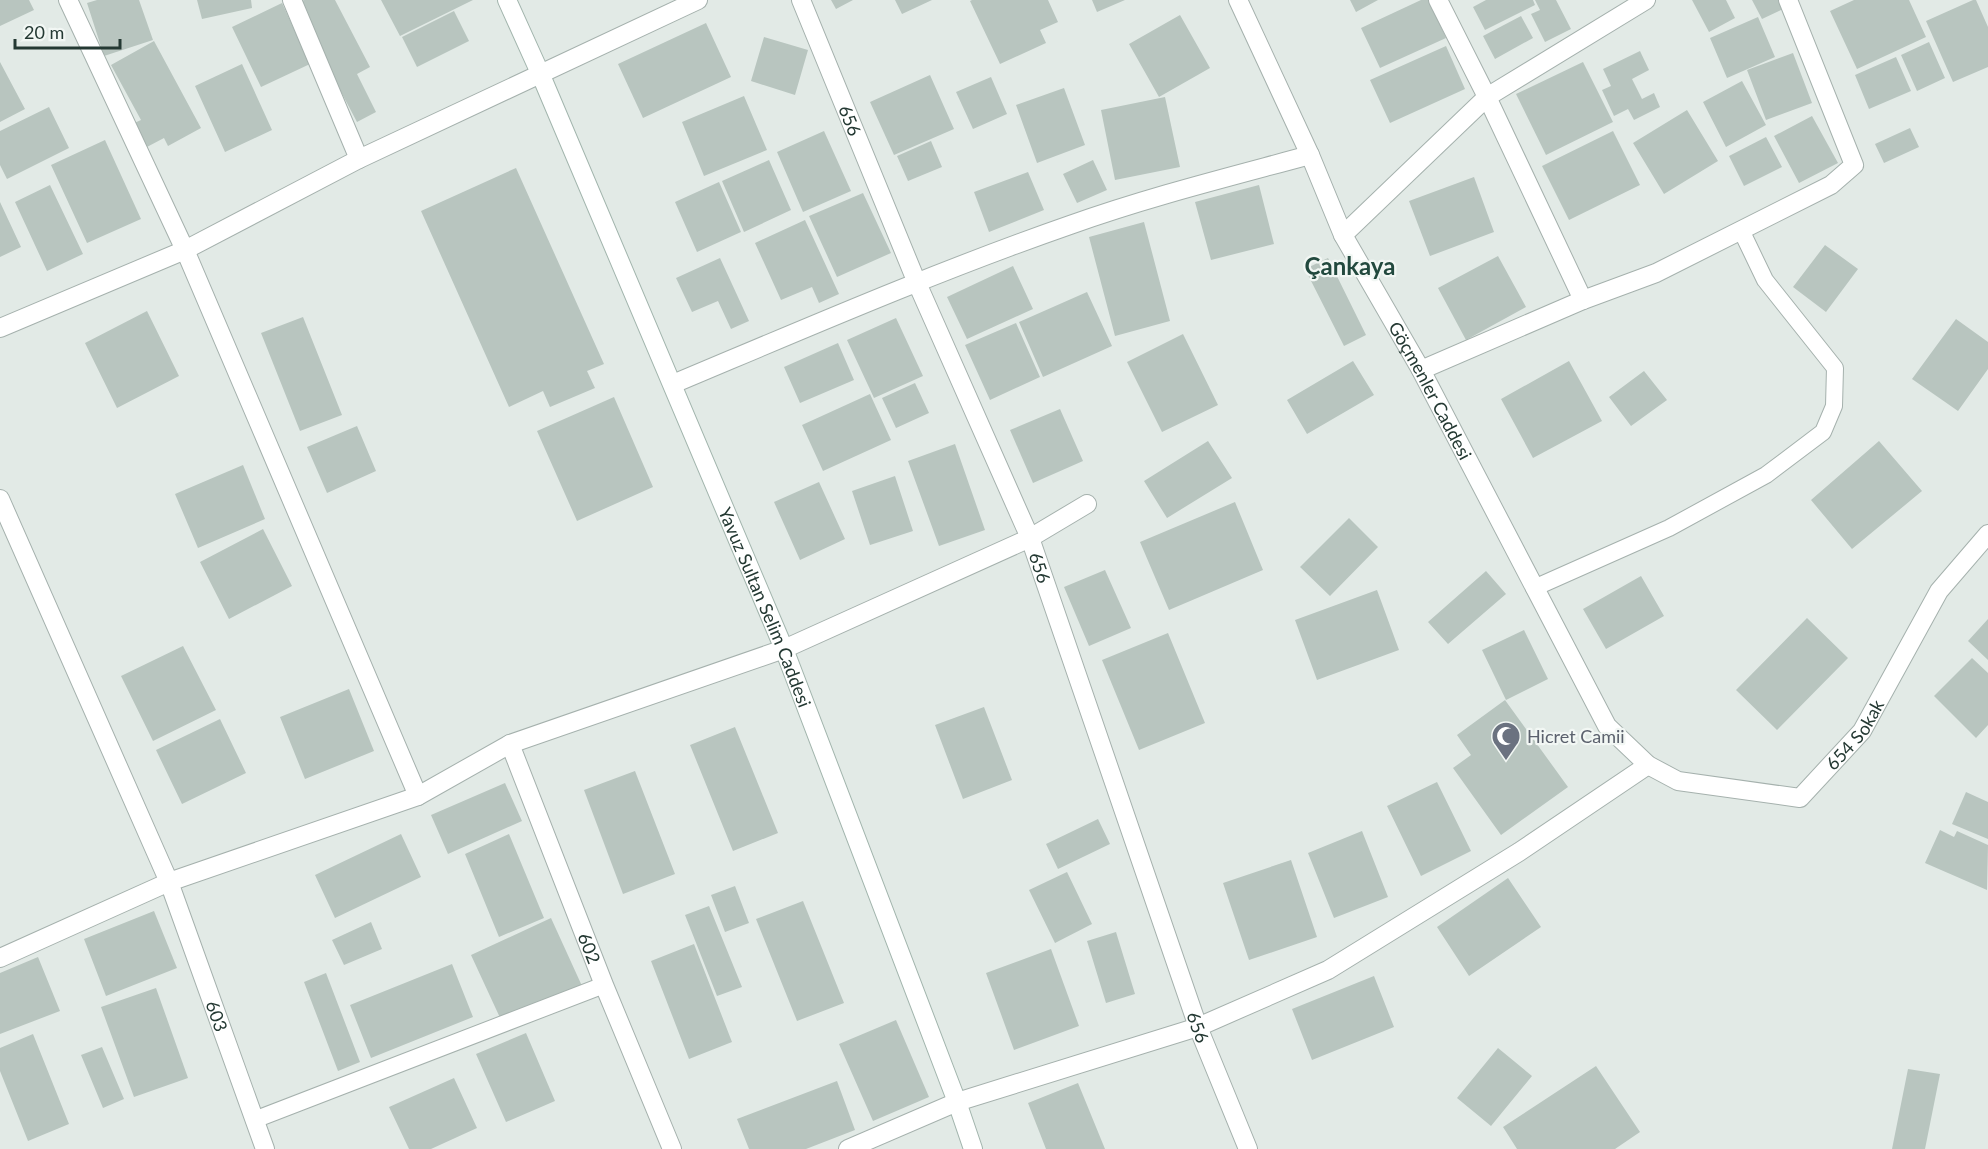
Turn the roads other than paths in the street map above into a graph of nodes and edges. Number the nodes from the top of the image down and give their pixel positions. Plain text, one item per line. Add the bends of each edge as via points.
1 (68, 0) edge
2 (292, 0) edge
3 (507, 0) edge
4 (698, 0) edge
5 (801, 0) edge
6 (1238, 0) edge
7 (1438, 0) edge
8 (1646, 0) edge
9 (1788, 0) edge
10 (540, 73) junction
11 (1487, 97) junction
12 (1310, 155) junction
13 (359, 159) junction
14 (1741, 230) junction
15 (1343, 235) junction
16 (185, 250) junction
17 (917, 283) junction
18 (1583, 300) junction
19 (0, 328) edge
20 (1421, 370) junction
21 (673, 384) junction
22 (0, 499) edge
23 (1087, 504) dead end
24 (1988, 534) edge
25 (1030, 538) junction
26 (1534, 588) junction
27 (784, 649) junction
28 (510, 744) junction
29 (1648, 765) junction
30 (418, 796) junction
31 (169, 882) junction
32 (0, 958) edge
33 (604, 985) junction
34 (1198, 1027) junction
35 (957, 1102) junction
36 (254, 1120) junction
37 (265, 1149) edge
38 (672, 1149) edge
39 (848, 1149) edge
40 (973, 1149) edge
41 (1248, 1149) edge

1 - 16 street
2 - 13 street
3 - 10 street, Yavuz Sultan Selim Caddesi
4 - 10 street
5 - 17 street, 656
6 - 12 street, Göçmenler Caddesi
7 - 11 street
8 - 11 street
9 - 14 street via 1854,165 1831,185
10 - 13 street
10 - 21 street, Yavuz Sultan Selim Caddesi
11 - 15 street
11 - 18 street
12 - 15 street, Göçmenler Caddesi
12 - 17 street via 1070,225
13 - 16 street
14 - 18 street via 1656,273
14 - 26 lane via 1765,280 1835,369 1834,406 1823,432 1766,475 1669,528
15 - 20 street, Göçmenler Caddesi
16 - 19 street
16 - 30 street
17 - 21 street
17 - 25 street, 656
18 - 20 street
20 - 26 street, Göçmenler Caddesi
21 - 27 street, Yavuz Sultan Selim Caddesi
22 - 31 street, 603
23 - 25 street
24 - 29 street, 654 Sokak via 1939,591 1862,731 1800,798 1678,781
25 - 27 street
25 - 34 street, 656
26 - 29 street, Göçmenler Caddesi via 1606,726
27 - 28 street
27 - 35 street, Yavuz Sultan Selim Caddesi
28 - 30 street
28 - 33 street, 602
29 - 34 street via 1519,852 1328,970
30 - 31 street
31 - 32 street
31 - 36 street, 603
33 - 36 lane
33 - 38 street, 602
34 - 35 street
34 - 41 street, 656
35 - 39 street
35 - 40 street, Yavuz Sultan Selim Caddesi
36 - 37 street, 603

